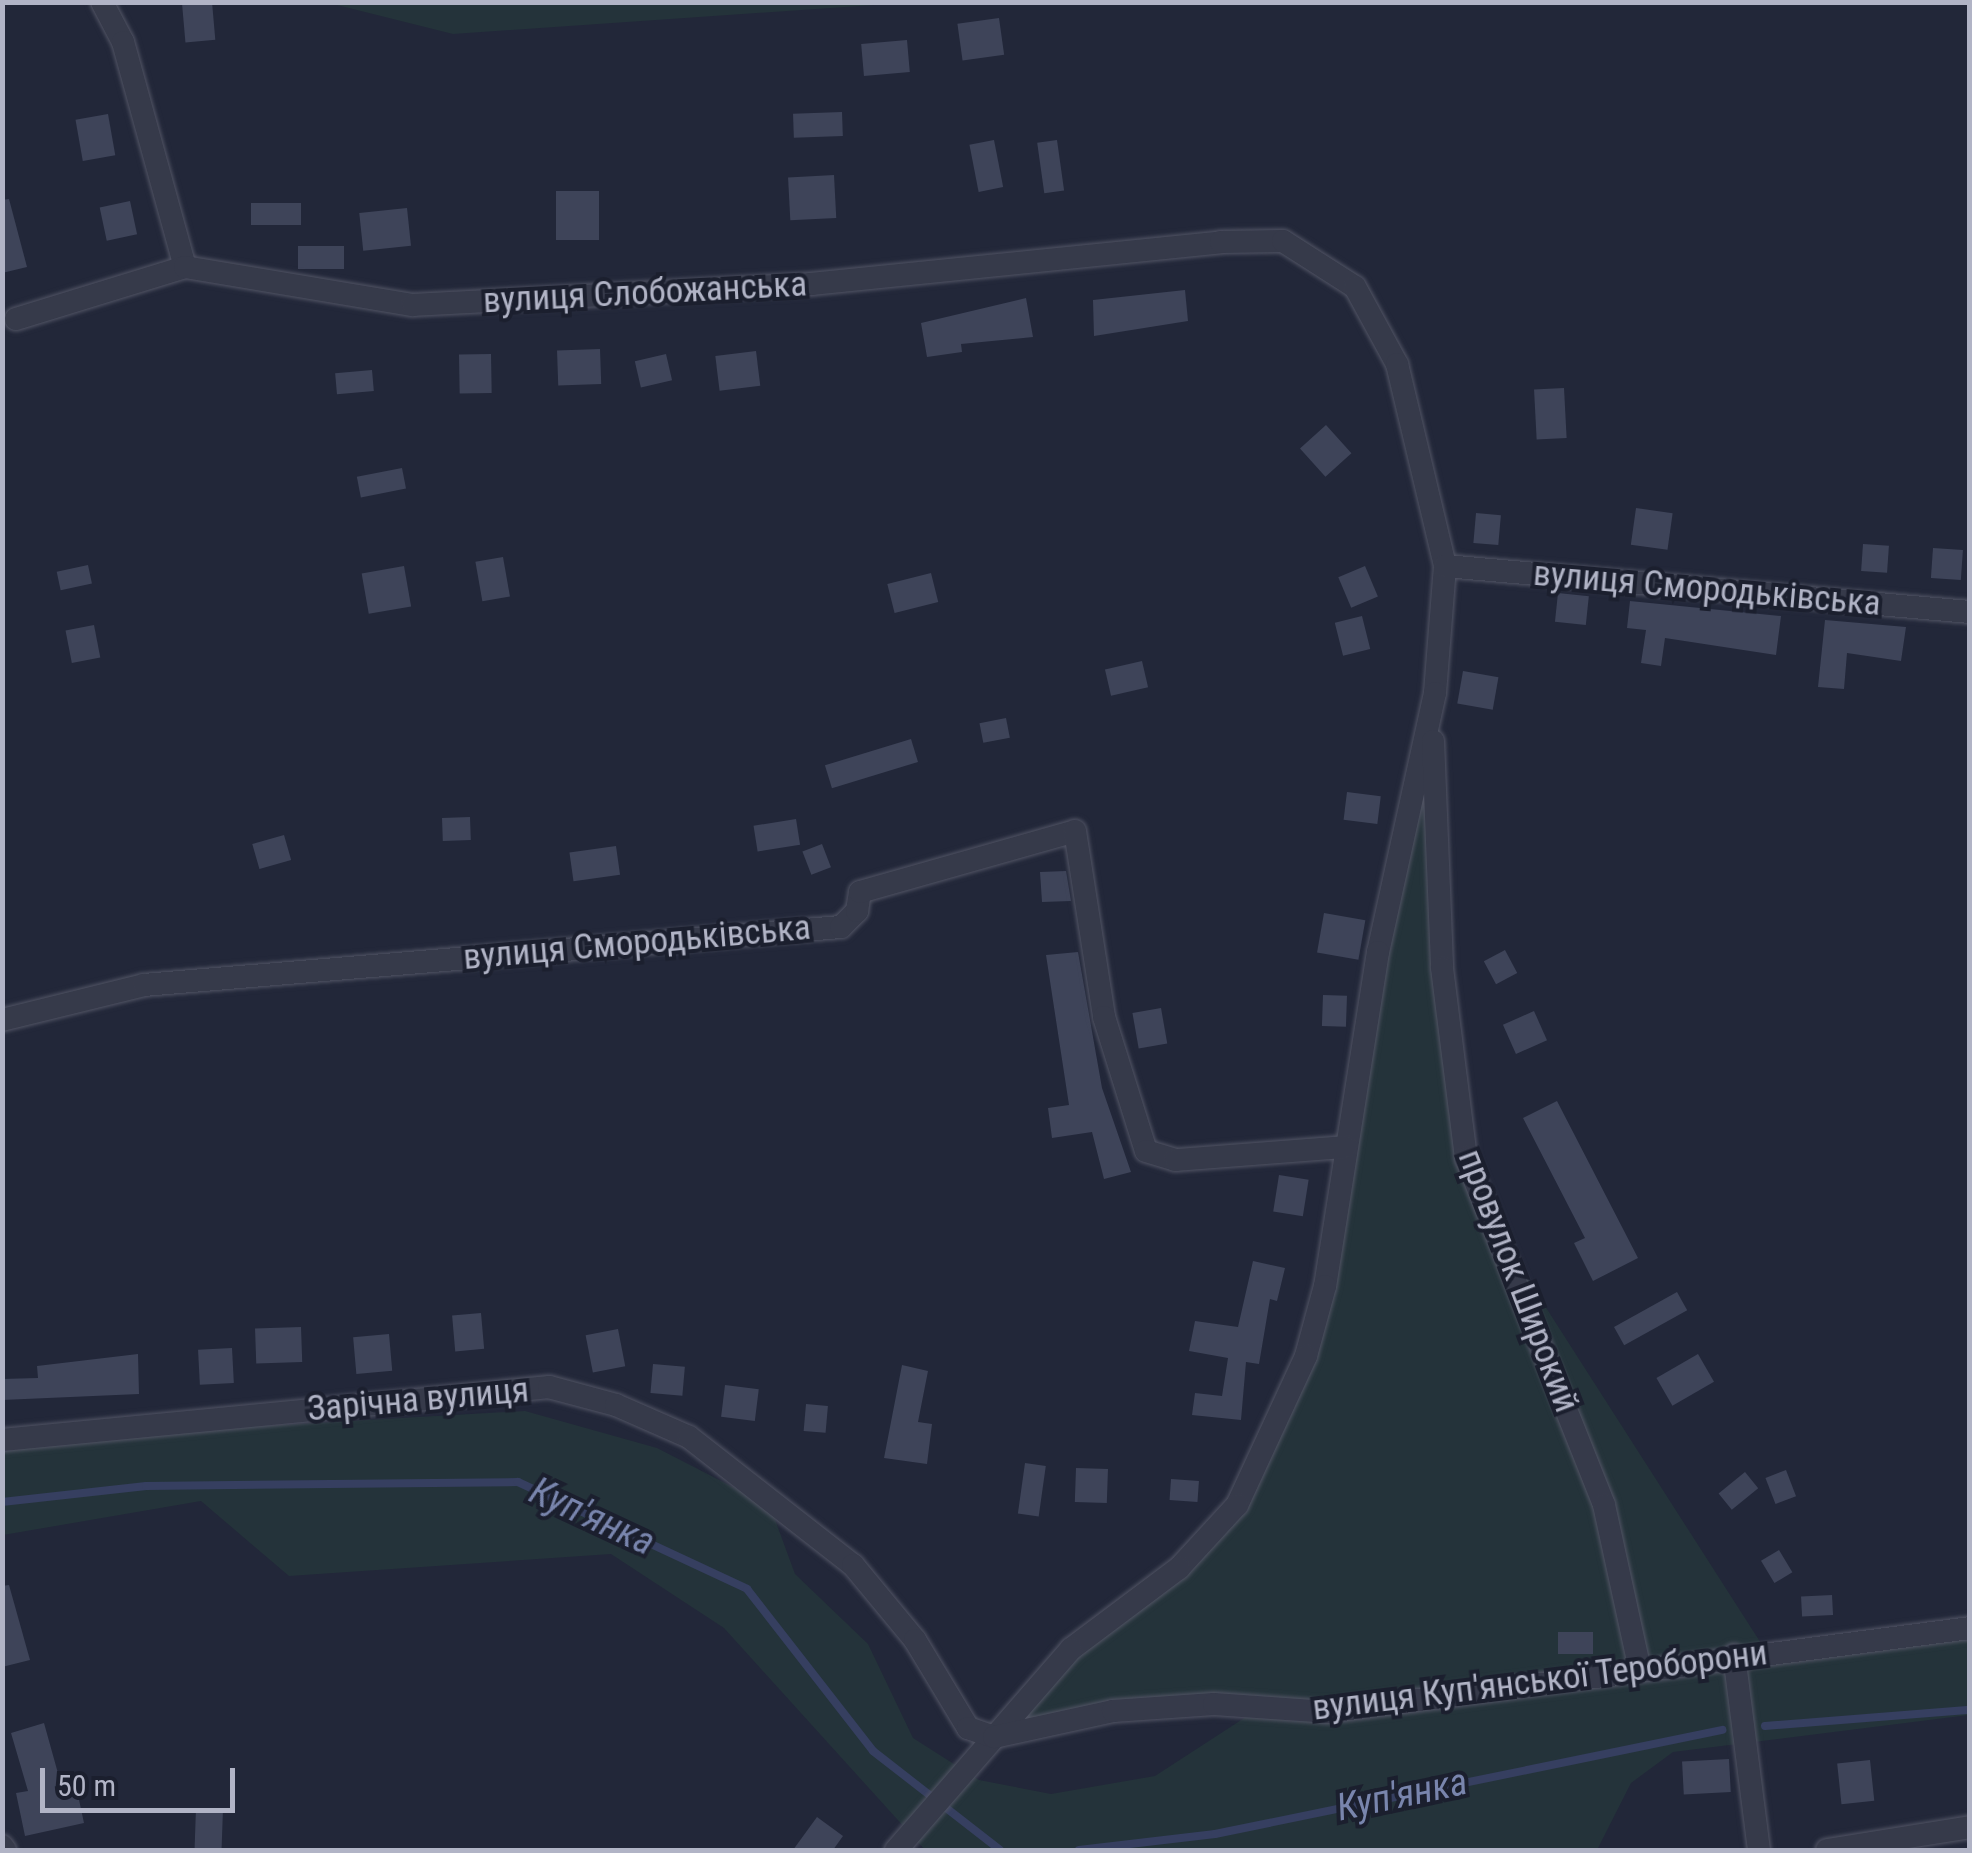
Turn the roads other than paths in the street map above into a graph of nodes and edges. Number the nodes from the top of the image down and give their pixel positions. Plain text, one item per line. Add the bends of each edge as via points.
1 (102, 2) edge
2 (185, 267) junction
3 (16, 319) dead end
4 (1445, 566) junction
5 (1970, 612) edge
6 (1432, 708) junction
7 (2, 1020) edge
8 (1346, 1146) junction
9 (2, 1440) edge
10 (1970, 1628) edge
11 (1734, 1655) junction
12 (1639, 1666) junction
13 (994, 1738) junction
14 (1970, 1827) edge
15 (896, 1850) edge
16 (1759, 1850) edge
17 (1827, 1850) edge

1 - 2 street via 123,42
2 - 3 street, вулиця Слобожанська
2 - 4 street, вулиця Слобожанська via 413,305 811,284 1283,240 1356,287 1397,364
4 - 5 street, вулиця Смородьківська
4 - 6 street
6 - 8 street via 1378,952
6 - 12 street, провулок Широкий via 1442,968 1466,1158 1604,1504
7 - 8 street, вулиця Смородьківська via 144,986 841,927 857,911 860,892 1074,831 1104,1017 1146,1151 1176,1160
8 - 13 street via 1306,1356 1237,1505 1179,1568 1097,1623
9 - 13 street, Зарічна вулиця via 549,1387 616,1405 689,1437 853,1565 915,1640 968,1728
10 - 11 street, вулиця Куп'янської Тероборони
11 - 12 street, вулиця Куп'янської Тероборони
11 - 16 street
12 - 13 street, вулиця Куп'янської Тероборони via 1484,1696 1327,1712 1214,1704 1113,1710
13 - 15 street
14 - 17 street

